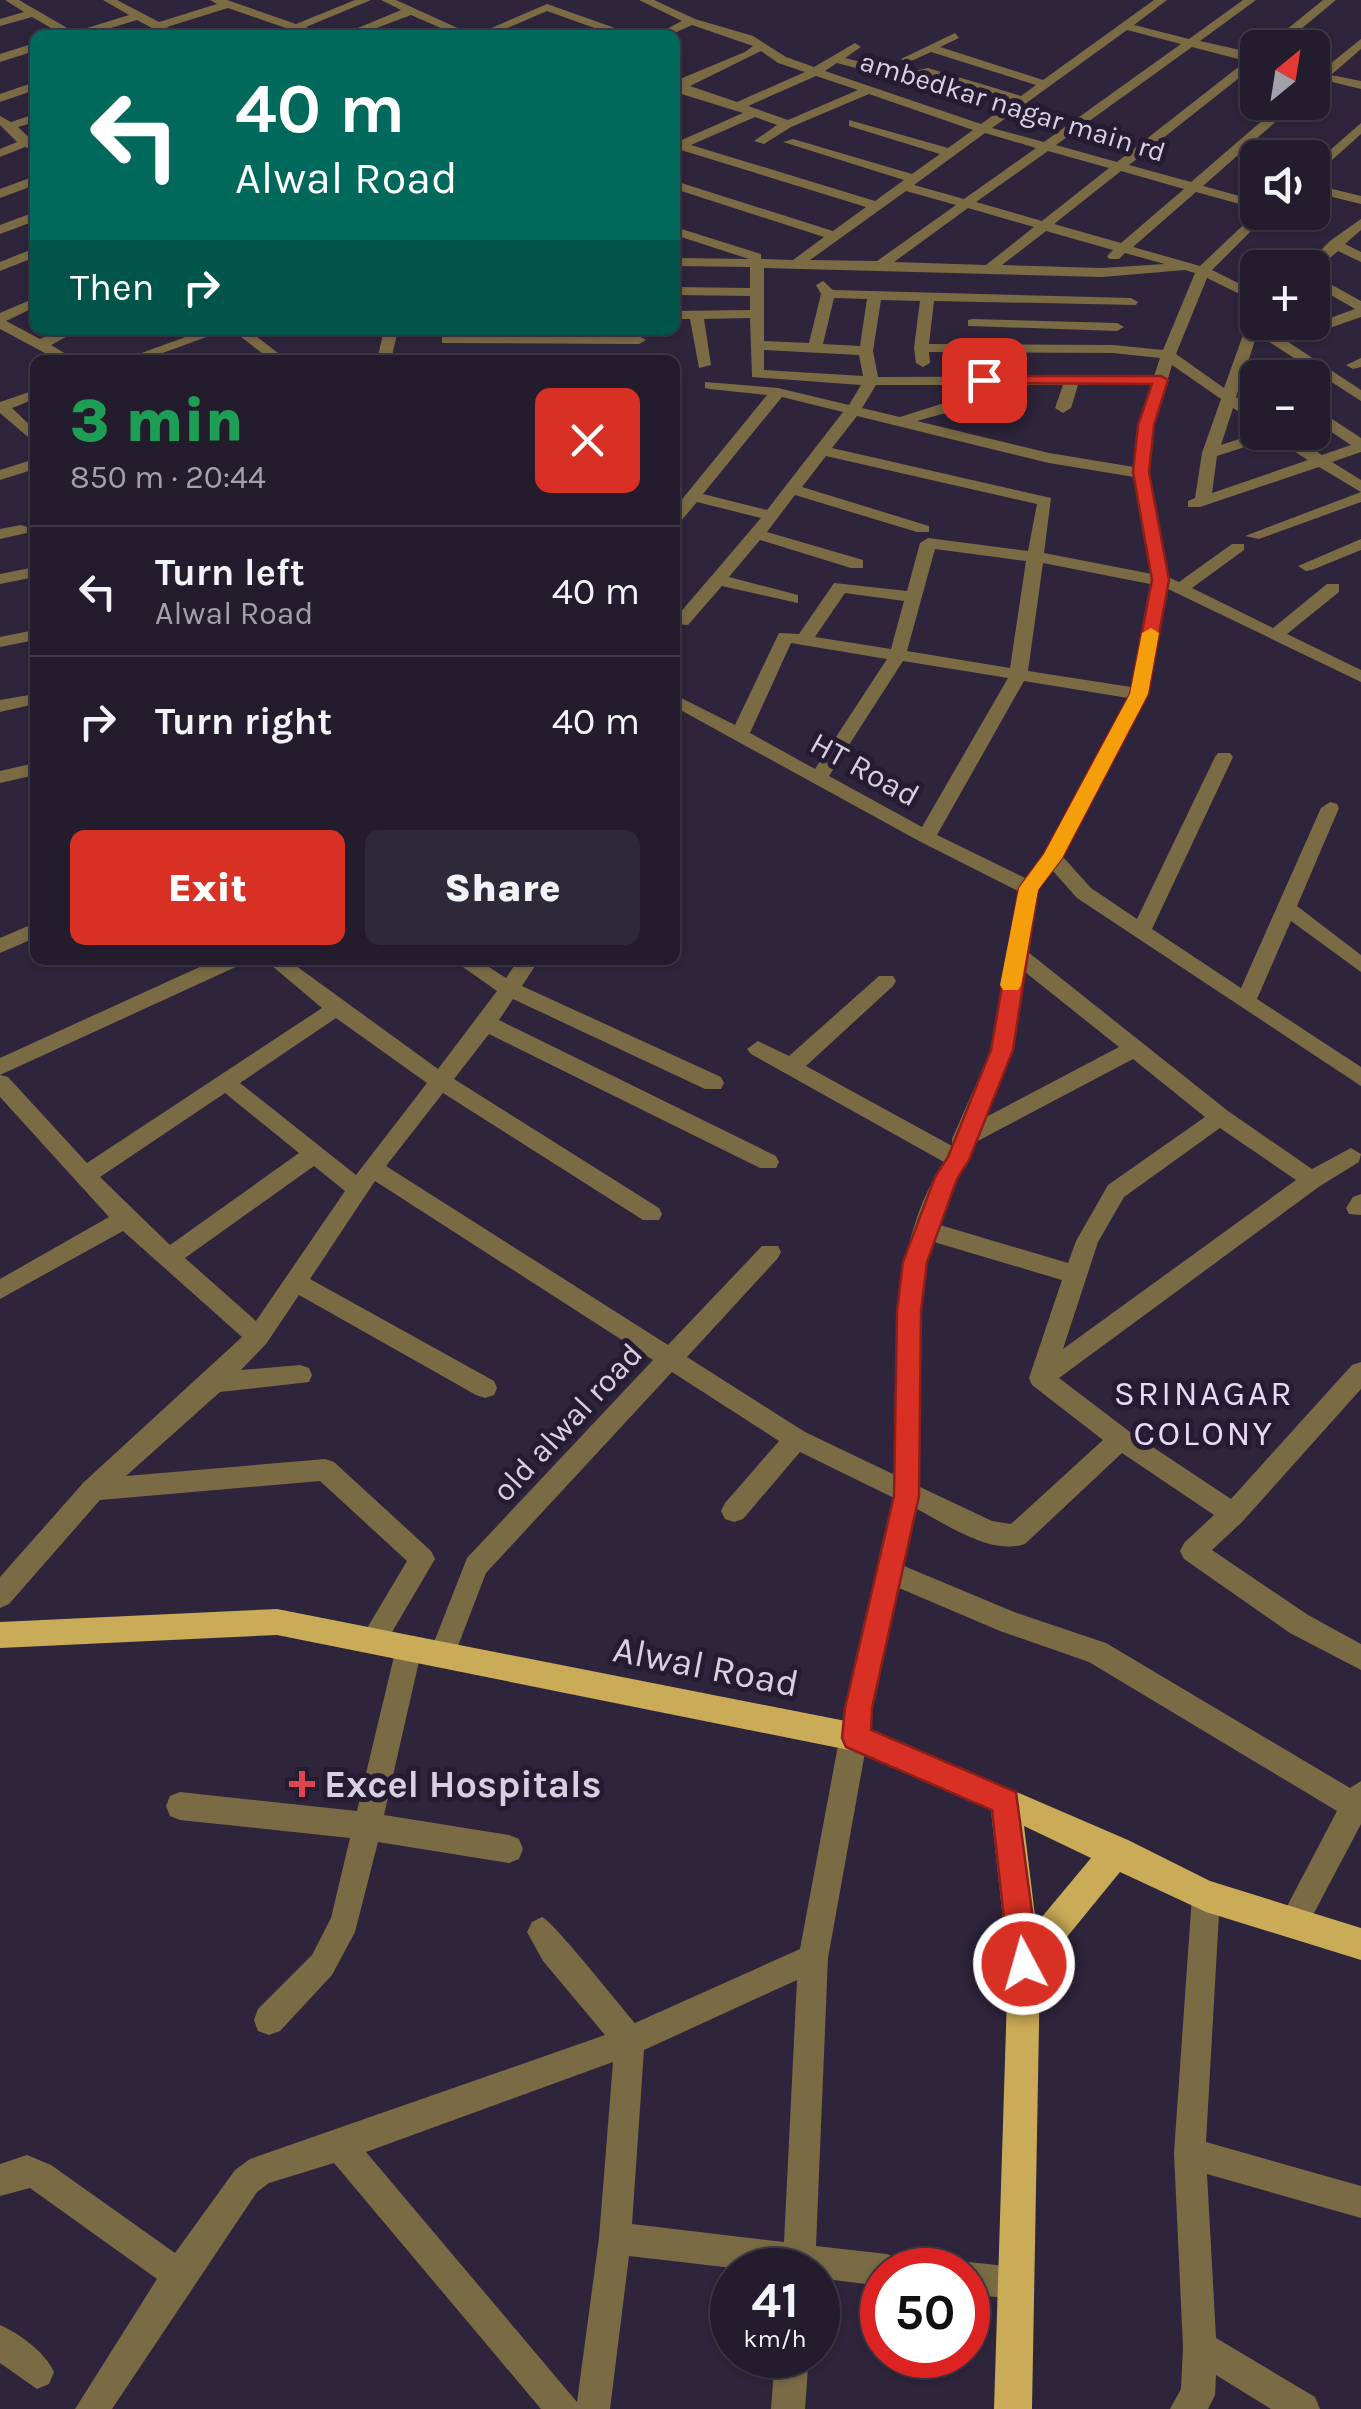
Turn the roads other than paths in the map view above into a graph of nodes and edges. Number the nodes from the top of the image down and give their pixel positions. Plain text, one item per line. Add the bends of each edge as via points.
1 (11, 0) edge
2 (108, 0) edge
3 (365, 0) edge
4 (387, 0) edge
5 (563, 0) edge
6 (645, 0) edge
7 (1162, 0) edge
8 (1250, 0) edge
9 (1330, 0) edge
10 (221, 2) edge
11 (264, 6) dead end
12 (548, 7) junction
13 (598, 11) dead end
14 (407, 12) junction
15 (34, 13) junction
16 (250, 13) junction
17 (138, 16) junction
18 (691, 21) junction
19 (0, 23) edge
20 (590, 23) junction
21 (158, 26) junction
22 (1126, 26) junction
23 (295, 28) junction
24 (64, 30) edge
25 (90, 30) edge
26 (165, 30) edge
27 (301, 30) edge
28 (360, 30) edge
29 (450, 30) edge
30 (493, 30) edge
31 (574, 30) dead end
32 (610, 30) edge
33 (672, 30) edge
34 (1292, 30) edge
35 (955, 36) dead end
36 (1192, 42) junction
37 (1361, 44) edge
38 (758, 47) junction
39 (856, 47) dead end
40 (930, 48) junction
41 (30, 49) edge
42 (1240, 55) edge
43 (0, 58) edge
44 (834, 59) junction
45 (907, 59) dead end
46 (1330, 68) edge
47 (816, 71) junction
48 (1240, 72) edge
49 (1330, 81) edge
50 (680, 83) edge
51 (1044, 84) junction
52 (680, 86) edge
53 (1361, 86) edge
54 (30, 88) edge
55 (870, 90) junction
56 (0, 98) edge
57 (1023, 100) junction
58 (736, 107) junction
59 (753, 113) junction
60 (30, 119) edge
61 (1271, 120) edge
62 (5, 123) edge
63 (853, 123) dead end
64 (787, 124) junction
65 (1361, 127) edge
66 (983, 129) junction
67 (760, 141) dead end
68 (789, 142) dead end
69 (30, 145) edge
70 (680, 146) edge
71 (1046, 146) junction
72 (680, 148) edge
73 (1343, 148) junction
74 (1361, 152) edge
75 (0, 153) edge
76 (950, 153) junction
77 (1330, 159) edge
78 (1120, 166) junction
79 (30, 182) edge
80 (909, 183) junction
81 (1193, 187) junction
82 (680, 188) edge
83 (1330, 192) edge
84 (0, 194) edge
85 (1240, 199) edge
86 (1361, 200) edge
87 (965, 204) junction
88 (877, 206) junction
89 (30, 218) edge
90 (1361, 223) edge
91 (1042, 228) junction
92 (0, 230) edge
93 (1242, 230) edge
94 (680, 233) edge
95 (834, 236) junction
96 (1339, 241) junction
97 (1361, 244) edge
98 (0, 249) edge
99 (1119, 249) junction
100 (1329, 250) edge
101 (30, 254) edge
102 (1361, 258) edge
103 (18, 259) junction
104 (680, 262) edge
105 (757, 264) junction
106 (779, 264) junction
107 (804, 265) junction
108 (879, 266) junction
109 (0, 267) edge
110 (968, 268) junction
111 (1194, 268) junction
112 (990, 270) junction
113 (1100, 274) junction
114 (1140, 274) junction
115 (1240, 290) edge
116 (1330, 290) edge
117 (680, 291) edge
118 (756, 292) junction
119 (828, 294) junction
120 (875, 296) junction
121 (928, 297) junction
122 (970, 298) junction
123 (1131, 302) junction
124 (30, 305) edge
125 (1361, 310) edge
126 (680, 314) edge
127 (696, 314) junction
128 (756, 314) junction
129 (0, 321) edge
130 (973, 323) junction
131 (1330, 323) edge
132 (1117, 327) junction
133 (65, 335) edge
134 (202, 335) edge
135 (246, 335) edge
136 (448, 335) edge
137 (504, 335) edge
138 (0, 336) edge
139 (550, 340) junction
140 (1246, 340) edge
141 (1285, 340) edge
142 (640, 341) edge
143 (757, 346) junction
144 (815, 348) junction
145 (921, 348) junction
146 (975, 348) junction
147 (1113, 348) junction
148 (866, 350) junction
149 (41, 352) edge
150 (144, 355) edge
151 (273, 355) edge
152 (548, 355) edge
153 (1168, 355) junction
154 (1238, 362) joint
155 (704, 365) dead end
156 (871, 380) junction
157 (926, 380) junction
158 (1013, 380) junction
159 (1072, 380) junction
160 (1161, 380) junction
161 (710, 385) dead end
162 (778, 392) junction
163 (30, 396) edge
164 (1228, 396) junction
165 (1361, 397) edge
166 (1240, 405) edge
167 (1, 407) edge
168 (1062, 408) dead end
169 (854, 409) junction
170 (903, 421) junction
171 (1330, 424) edge
172 (30, 433) edge
173 (1240, 443) edge
174 (1361, 446) edge
175 (822, 450) junction
176 (1306, 450) edge
177 (1210, 453) junction
178 (1326, 462) junction
179 (30, 466) edge
180 (1141, 472) junction
181 (0, 475) edge
182 (1361, 487) edge
183 (792, 489) junction
184 (694, 496) junction
185 (1361, 497) edge
186 (680, 512) edge
187 (772, 516) junction
188 (923, 529) dead end
189 (21, 530) dead end
190 (0, 534) edge
191 (758, 534) junction
192 (1361, 544) edge
193 (1037, 557) junction
194 (858, 564) dead end
195 (1306, 566) dead end
196 (30, 573) edge
197 (0, 580) edge
198 (720, 580) junction
199 (1170, 584) junction
200 (1333, 588) dead end
201 (912, 597) junction
202 (792, 599) dead end
203 (680, 620) edge
204 (1275, 635) junction
205 (30, 636) edge
206 (804, 640) junction
207 (0, 642) edge
208 (897, 657) junction
209 (1359, 674) edge
210 (1019, 675) junction
211 (1139, 694) junction
212 (30, 700) edge
213 (680, 703) edge
214 (0, 706) edge
215 (739, 737) junction
216 (1224, 757) dead end
217 (30, 770) edge
218 (820, 776) junction
219 (0, 777) edge
220 (1330, 808) dead end
221 (926, 838) junction
222 (1052, 858) junction
223 (1028, 888) junction
224 (1288, 909) junction
225 (1142, 928) junction
226 (30, 932) edge
227 (0, 946) edge
228 (1015, 953) junction
229 (188, 965) edge
230 (225, 965) edge
231 (281, 965) edge
232 (471, 965) edge
233 (525, 965) edge
234 (1361, 965) edge
235 (202, 978) junction
236 (886, 982) dead end
237 (507, 988) junction
238 (1246, 1001) junction
239 (334, 1009) junction
240 (486, 1023) junction
241 (758, 1049) dead end
242 (1132, 1049) junction
243 (792, 1066) junction
244 (0, 1067) edge
245 (1361, 1078) edge
246 (224, 1082) junction
247 (438, 1082) junction
248 (0, 1083) edge
249 (713, 1083) dead end
250 (1220, 1117) junction
251 (961, 1149) junction
252 (314, 1154) junction
253 (1351, 1156) dead end
254 (768, 1162) dead end
255 (84, 1176) junction
256 (365, 1179) junction
257 (1312, 1180) junction
258 (651, 1214) dead end
259 (126, 1220) junction
260 (925, 1230) junction
261 (770, 1252) dead end
262 (171, 1256) junction
263 (1078, 1275) junction
264 (295, 1282) junction
265 (0, 1290) edge
266 (258, 1337) junction
267 (670, 1359) junction
268 (1361, 1372) edge
269 (300, 1375) dead end
270 (1041, 1378) junction
271 (214, 1382) junction
272 (485, 1388) dead end
273 (796, 1439) junction
274 (1120, 1439) junction
275 (93, 1490) junction
276 (907, 1496) junction
277 (734, 1511) dead end
278 (1233, 1514) junction
279 (890, 1572) junction
280 (0, 1596) edge
281 (0, 1635) edge
282 (373, 1640) junction
283 (409, 1648) junction
284 (442, 1655) junction
285 (1361, 1658) edge
286 (856, 1738) junction
287 (1006, 1801) junction
288 (1358, 1801) edge
289 (180, 1806) dead end
290 (366, 1826) junction
291 (508, 1850) dead end
292 (1116, 1850) junction
293 (1206, 1896) junction
294 (1294, 1922) junction
295 (542, 1932) dead end
296 (1361, 1944) edge
297 (814, 1958) junction
298 (1024, 1964) junction
299 (268, 2020) dead end
300 (630, 2042) junction
301 (340, 2146) junction
302 (1190, 2153) junction
303 (0, 2180) edge
304 (1361, 2202) edge
305 (615, 2238) junction
306 (800, 2248) edge
307 (710, 2252) edge
308 (179, 2275) junction
309 (990, 2280) edge
310 (1016, 2283) junction
311 (0, 2342) edge
312 (1200, 2347) junction
313 (37, 2372) dead end
314 (790, 2378) edge
315 (92, 2409) edge
316 (563, 2409) edge
317 (593, 2409) edge
318 (788, 2409) edge
319 (1013, 2409) edge
320 (1187, 2409) edge
321 (1303, 2409) edge

1 - 15 street
2 - 17 street
3 - 23 street
4 - 14 street
5 - 12 street
5 - 13 street
6 - 18 street, ambedkar nagar main rd
7 - 22 street
8 - 36 street
9 - 34 street
10 - 16 street
10 - 21 street
11 - 16 street
12 - 20 street
12 - 30 street
14 - 28 street
14 - 29 street
15 - 19 street
15 - 24 street
16 - 23 street
17 - 21 street
17 - 25 street
18 - 33 street
18 - 38 street, ambedkar nagar main rd via 738,33
20 - 31 street
20 - 32 street
21 - 26 street
22 - 36 street
22 - 51 street
23 - 27 street
35 - 40 street
36 - 42 street
36 - 71 street
37 - 46 street
38 - 47 street, ambedkar nagar main rd
38 - 50 street
39 - 44 street
40 - 45 street
40 - 51 street
41 - 43 street
44 - 47 street
44 - 57 street via 905,77 928,72
47 - 55 street, ambedkar nagar main rd
47 - 58 street
48 - 78 street
49 - 53 street
51 - 57 street
52 - 58 street
54 - 56 street
55 - 64 street
55 - 66 street, ambedkar nagar main rd
57 - 66 street
58 - 59 street
59 - 64 street
59 - 70 street
60 - 62 street
61 - 81 street
62 - 69 street
63 - 76 street
64 - 67 street
65 - 73 street
66 - 71 street, ambedkar nagar main rd
66 - 76 street
68 - 80 street
69 - 75 street
71 - 78 street, ambedkar nagar main rd
71 - 87 street
72 - 88 street
73 - 74 street
73 - 77 street
76 - 80 street
78 - 81 street, ambedkar nagar main rd
78 - 91 street
79 - 84 street
80 - 87 street
80 - 88 street
81 - 85 street, ambedkar nagar main rd
81 - 99 street
82 - 95 street
83 - 86 street
87 - 91 street
87 - 108 street
88 - 95 street
89 - 92 street
90 - 96 street
91 - 99 street
91 - 112 street
93 - 111 street
94 - 106 street
95 - 107 street
96 - 97 street
96 - 100 street
96 - 102 street
98 - 103 street
99 - 111 street
99 - 113 street
101 - 103 street
103 - 109 street
104 - 105 street
105 - 106 street
105 - 118 street
106 - 107 street
107 - 108 street
107 - 119 street
108 - 110 street
110 - 112 street
110 - 122 street
111 - 114 street
111 - 115 street
111 - 153 street
112 - 113 street
113 - 114 street
114 - 123 street
116 - 125 street
117 - 118 street
118 - 128 street
119 - 120 street
119 - 144 street
120 - 121 street
120 - 148 street
121 - 122 street
121 - 145 street
122 - 123 street
122 - 130 street
123 - 132 street
124 - 129 street
125 - 131 street
126 - 127 street
127 - 128 street
127 - 155 street
128 - 143 street
129 - 149 street
130 - 132 street
130 - 146 street
132 - 147 street
133 - 149 street
134 - 150 street
135 - 151 street
136 - 137 street
137 - 139 street
138 - 149 street
139 - 142 street
139 - 152 street
140 - 154 street
141 - 165 street
143 - 144 street
143 - 156 street via 758,374
144 - 148 street
145 - 146 street
145 - 157 street
146 - 147 street
147 - 153 street
148 - 156 street
153 - 160 street
153 - 164 street
154 - 164 street
156 - 157 street
156 - 169 street
157 - 158 street
158 - 159 street
158 - 170 street via 1003,408 941,409
159 - 160 street
159 - 168 street
160 - 180 street via 1146,425
161 - 162 street
162 - 169 street
162 - 184 street
163 - 167 street
164 - 166 street
164 - 177 street
167 - 172 street
169 - 170 street
169 - 175 street
170 - 180 street via 1049,458
171 - 174 street
173 - 177 street
174 - 178 street
175 - 183 street
175 - 193 street via 1045,500
176 - 178 street
177 - 178 street via 1199,502
178 - 182 street
179 - 181 street
180 - 199 street
183 - 187 street
183 - 188 street
184 - 186 street
184 - 187 street
185 - 199 street via 1245,541
187 - 191 street
189 - 190 street
191 - 194 street
191 - 198 street
192 - 195 street
193 - 199 street
193 - 201 street via 928,544
193 - 210 street
196 - 197 street
198 - 202 street
198 - 203 street
199 - 204 street
199 - 211 street
200 - 204 street
201 - 206 street via 840,587
201 - 208 street
204 - 209 street
205 - 207 street
206 - 208 street
206 - 215 street via 785,636
208 - 210 street
208 - 218 street
210 - 211 street
210 - 221 street
211 - 222 street
212 - 214 street
213 - 215 street, HT Road
215 - 218 street, HT Road
216 - 225 street
217 - 219 street
218 - 221 street, HT Road
220 - 224 street
221 - 223 street, HT Road
222 - 223 street
222 - 225 street via 1084,893
223 - 228 street
224 - 234 street
224 - 238 street
225 - 238 street
226 - 227 street
228 - 242 street
228 - 251 street via 1002,1050
229 - 235 street
230 - 235 street
231 - 239 street
232 - 237 street
233 - 237 street
235 - 244 street
236 - 243 street
237 - 240 street
237 - 249 street
238 - 245 street
239 - 246 street
239 - 247 street
240 - 247 street
240 - 254 street
241 - 243 street
242 - 250 street
242 - 251 street
243 - 251 street
246 - 252 street
246 - 255 street
247 - 256 street
247 - 258 street
248 - 255 street
250 - 257 street
250 - 263 street via 1116,1190
251 - 260 street
252 - 256 street
252 - 262 street
253 - 257 street
255 - 259 street
256 - 264 street
256 - 267 street
257 - 270 street
259 - 262 street
259 - 265 street
260 - 263 street
260 - 276 street via 909,1311
261 - 267 street, old alwal road
262 - 266 street
263 - 270 street
264 - 266 street
264 - 272 street
266 - 271 street
267 - 273 street
267 - 284 street, old alwal road via 476,1566
268 - 278 street
269 - 271 street
270 - 274 street
271 - 275 street
273 - 276 street
273 - 277 street
274 - 276 street via 1016,1536 988,1532
274 - 278 street
275 - 280 street
275 - 282 street via 324,1470 422,1559
276 - 279 street
278 - 285 street via 1193,1551
279 - 286 street
279 - 288 street via 1097,1652
281 - 282 main road, Alwal Road via 277,1622
282 - 283 main road, Alwal Road
283 - 284 main road, Alwal Road
283 - 290 street
284 - 286 main road, Alwal Road
286 - 287 main road, Alwal Road
286 - 297 street
287 - 292 main road, Alwal Road
287 - 298 main road
288 - 294 street
289 - 290 street
290 - 291 street
290 - 299 street via 345,1922 322,1965
292 - 293 main road, Alwal Road
292 - 298 main road
293 - 294 main road, Alwal Road
293 - 302 street
294 - 296 main road, Alwal Road
295 - 300 street
297 - 300 street
297 - 306 street
298 - 310 main road
300 - 301 street
300 - 305 street
301 - 308 street via 261,2170 246,2181
301 - 316 street
302 - 304 street
302 - 312 street
303 - 308 street via 27,2171 40,2176
305 - 307 street
305 - 317 street
308 - 315 street
309 - 310 street
310 - 319 main road
311 - 313 street
312 - 320 street via 1198,2395
312 - 321 street
314 - 318 street

